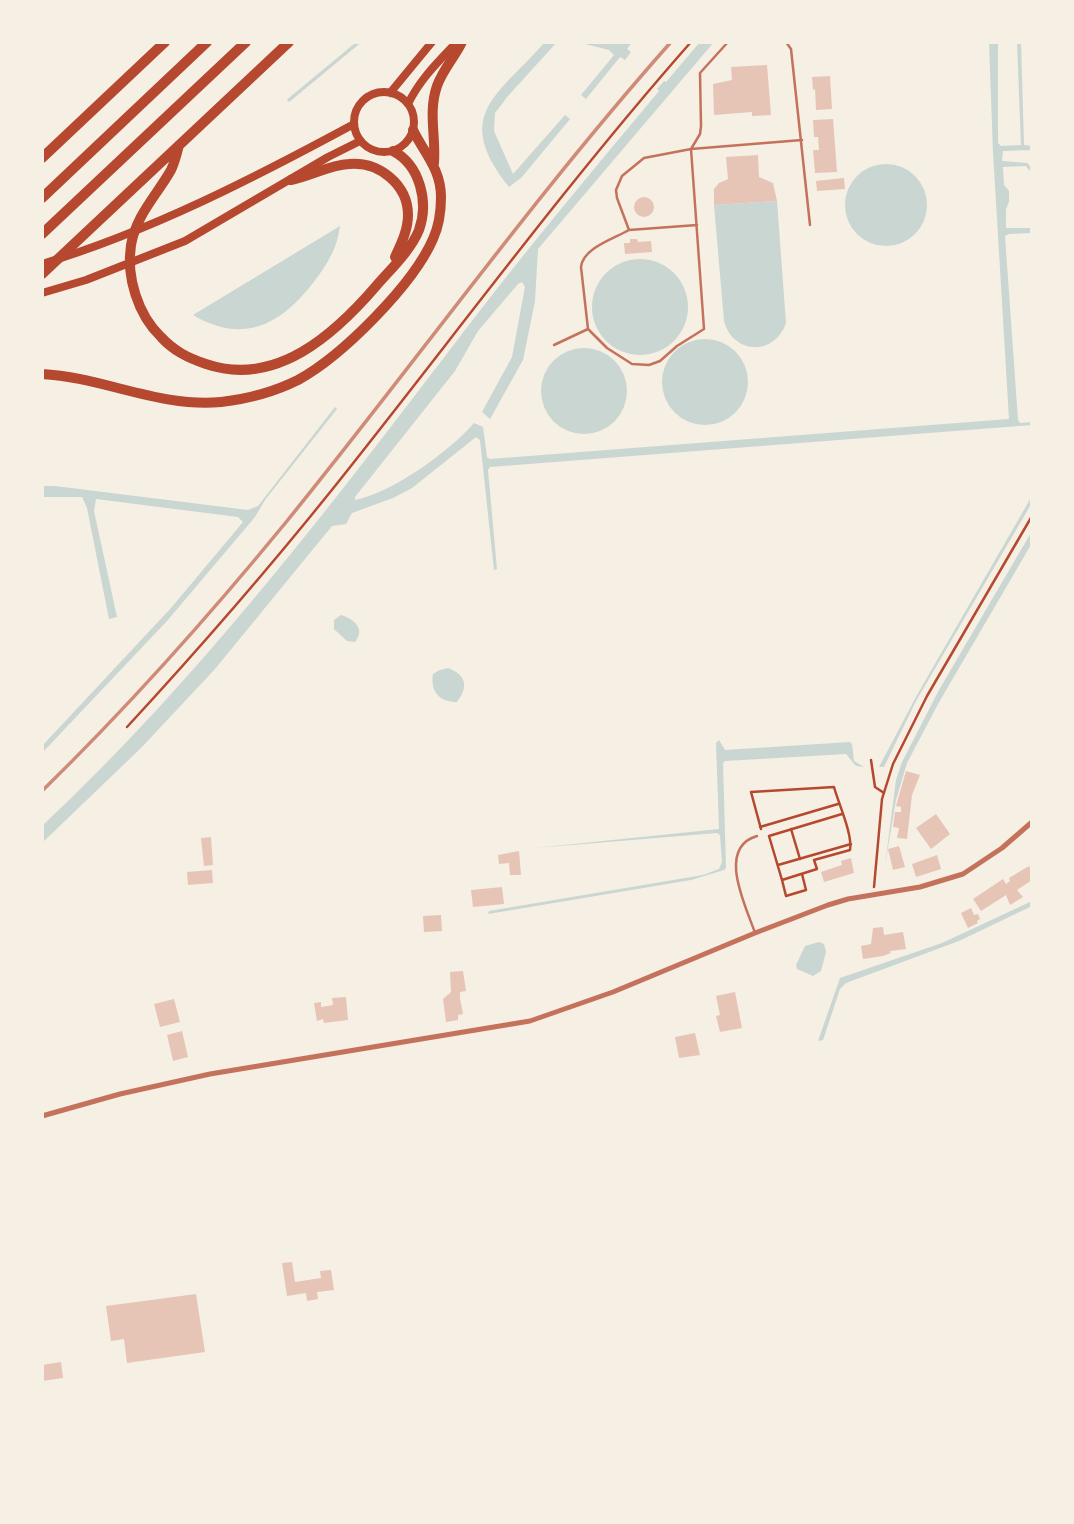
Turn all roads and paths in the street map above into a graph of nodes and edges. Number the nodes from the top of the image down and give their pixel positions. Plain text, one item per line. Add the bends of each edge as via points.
1 (166, 42) edge
2 (207, 42) edge
3 (247, 42) edge
4 (289, 42) edge
5 (432, 42) edge
6 (459, 42) edge
7 (691, 42) edge
8 (728, 42) edge
9 (786, 42) edge
10 (390, 93) junction
11 (408, 104) junction
12 (354, 124) junction
13 (413, 130) junction
14 (802, 140) junction
15 (360, 141) junction
16 (179, 145) junction
17 (691, 149) junction
18 (393, 151) junction
19 (42, 158) edge
20 (434, 164) junction
21 (291, 180) junction
22 (42, 198) edge
23 (697, 225) junction
24 (810, 225) dead end
25 (629, 230) junction
26 (42, 234) edge
27 (42, 264) edge
28 (390, 270) junction
29 (42, 274) edge
30 (42, 293) edge
31 (588, 329) junction
32 (554, 345) dead end
33 (42, 374) edge
34 (1032, 516) edge
35 (127, 727) dead end
36 (871, 761) dead end
37 (884, 793) junction
38 (839, 803) junction
39 (842, 814) junction
40 (1032, 822) edge
41 (760, 827) junction
42 (791, 829) junction
43 (757, 836) joint
44 (851, 844) junction
45 (800, 859) junction
46 (778, 865) junction
47 (817, 869) junction
48 (802, 874) junction
49 (819, 875) dead end
50 (782, 880) junction
51 (873, 894) junction
52 (755, 933) junction
53 (42, 1116) edge

1 - 19 highway
2 - 22 highway
3 - 26 highway
4 - 16 highway
5 - 10 main road
6 - 11 main road via 430,69
6 - 20 highway via 434,96
7 - 35 path via 594,156 265,571
8 - 17 lane via 700,73 701,126
9 - 14 lane via 791,49
10 - 11 main road
10 - 12 main road via 364,100
11 - 13 main road
12 - 15 main road
12 - 27 main road via 138,230
13 - 18 main road via 406,143
13 - 20 highway
14 - 17 lane
14 - 24 lane
15 - 18 main road via 375,151
15 - 21 main road
16 - 28 highway via 172,167 136,227 130,260 135,292 146,319 184,356 234,370 289,361 339,325
16 - 29 highway
17 - 23 lane
17 - 25 lane via 644,158 622,176 617,198
18 - 28 highway via 414,171 423,202 419,230
20 - 33 highway via 440,214 435,236 422,259 367,324 297,380 250,396 200,402
21 - 28 highway via 356,163 373,167 394,181 408,216
21 - 30 main road via 203,232
23 - 25 lane
23 - 31 lane via 702,332 660,361 642,365 612,352
25 - 31 lane via 582,259
31 - 32 lane
34 - 37 path via 910,727
36 - 37 path via 875,787
37 - 51 path
38 - 39 path
38 - 41 path
38 - 41 path via 834,786 751,792
39 - 42 path
39 - 44 path
40 - 51 street via 963,874
41 - 43 path
42 - 45 path
42 - 46 path via 769,836
43 - 52 lane via 744,842 735,865
44 - 45 path
44 - 47 path via 850,850 814,860
45 - 46 path
46 - 50 path
47 - 48 path
47 - 49 path
48 - 50 path
48 - 50 path via 806,890 786,896
51 - 52 street via 828,905
52 - 53 street via 614,992 530,1021 210,1074

